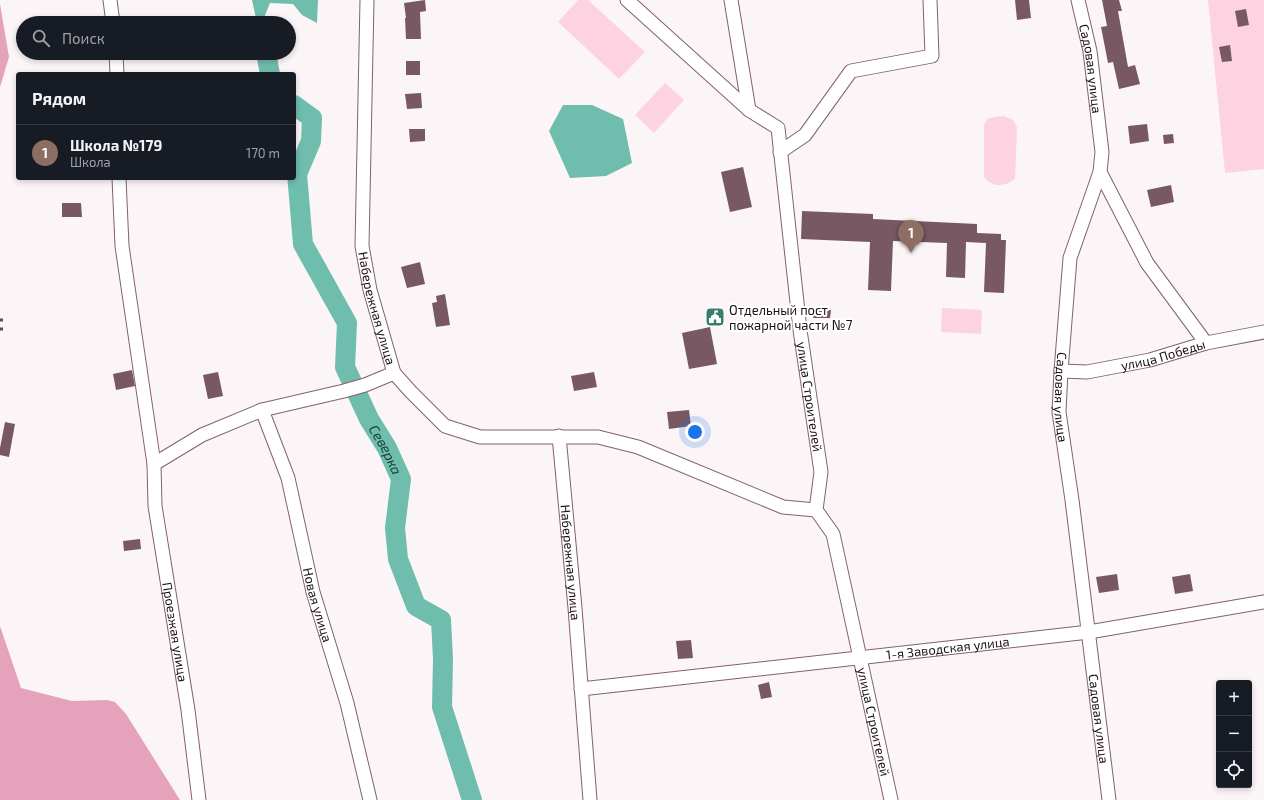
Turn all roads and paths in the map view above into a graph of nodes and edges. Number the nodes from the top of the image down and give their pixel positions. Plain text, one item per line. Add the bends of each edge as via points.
1 (110, 0) edge
2 (367, 0) edge
3 (627, 0) edge
4 (730, 0) edge
5 (930, 0) edge
6 (1078, 0) edge
7 (112, 16) edge
8 (116, 60) edge
9 (117, 72) edge
10 (749, 110) junction
11 (780, 152) junction
12 (1100, 172) junction
13 (119, 180) edge
14 (1264, 332) edge
15 (1206, 343) junction
16 (1060, 371) junction
17 (394, 372) junction
18 (262, 410) junction
19 (559, 436) junction
20 (154, 464) junction
21 (816, 510) junction
22 (1264, 602) edge
23 (1089, 632) junction
24 (860, 658) junction
25 (581, 689) junction
26 (199, 800) edge
27 (370, 800) edge
28 (590, 800) edge
29 (890, 800) edge
30 (1110, 800) edge

1 - 7 street
2 - 17 street, Набережная улица via 362,246 370,290
3 - 10 street
4 - 10 street
5 - 11 street via 932,56 851,71 805,135
6 - 12 street, Садовая улица via 1090,51 1102,152
8 - 9 street
10 - 11 street, улица Строителей via 778,128
11 - 21 street, улица Строителей via 800,330 821,472
12 - 15 street via 1147,263
12 - 16 street, Садовая улица via 1070,258
13 - 20 street, Проезжая улица via 122,246
14 - 15 street, улица Победы
15 - 16 street, улица Победы via 1150,360 1087,372
16 - 23 street, Садовая улица via 1059,412
17 - 18 street via 365,385
17 - 19 street, Набережная улица via 445,426 480,437
18 - 20 street via 202,435
18 - 27 street, Новая улица via 288,478 313,592 347,703
19 - 21 street via 598,437 638,447 783,507
19 - 25 street, Набережная улица
20 - 26 street, Проезжая улица via 155,506 188,710
21 - 24 street, улица Строителей via 833,534
22 - 23 street, 1-я Заводская улица
23 - 24 street, 1-я Заводская улица
23 - 30 street, Садовая улица
24 - 25 street, 1-я Заводская улица
24 - 29 street, улица Строителей
25 - 28 street, Набережная улица

